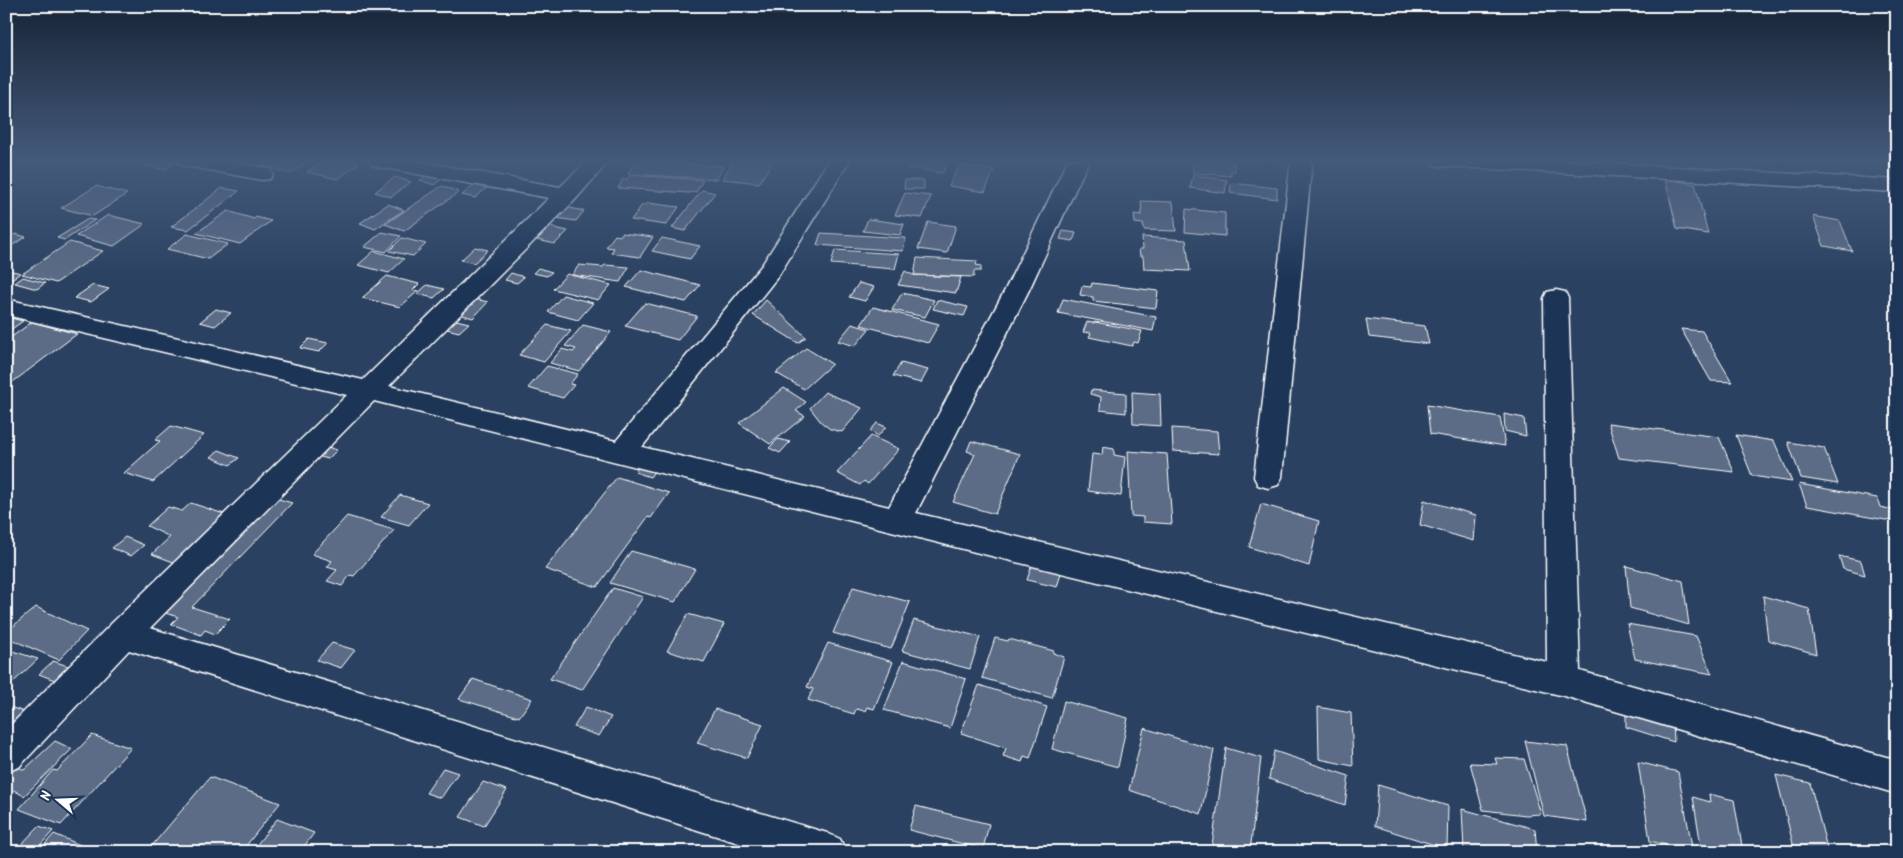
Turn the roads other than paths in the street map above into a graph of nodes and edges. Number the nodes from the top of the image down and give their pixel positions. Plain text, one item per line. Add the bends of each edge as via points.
1 (562, 200) edge
2 (815, 200) edge
3 (1060, 200) edge
4 (1298, 200) edge
5 (1556, 298) dead end
6 (6, 307) edge
7 (367, 390) junction
8 (622, 453) junction
9 (1268, 477) dead end
10 (897, 521) junction
11 (122, 634) junction
12 (1564, 681) junction
13 (6, 755) edge
14 (1897, 777) edge
15 (827, 852) edge

1 - 7 street
2 - 8 street via 771,270
3 - 10 street
4 - 9 street
5 - 12 street
6 - 7 street
7 - 8 street
7 - 11 street
8 - 10 street
10 - 12 street
11 - 13 street
11 - 15 street
12 - 14 street

